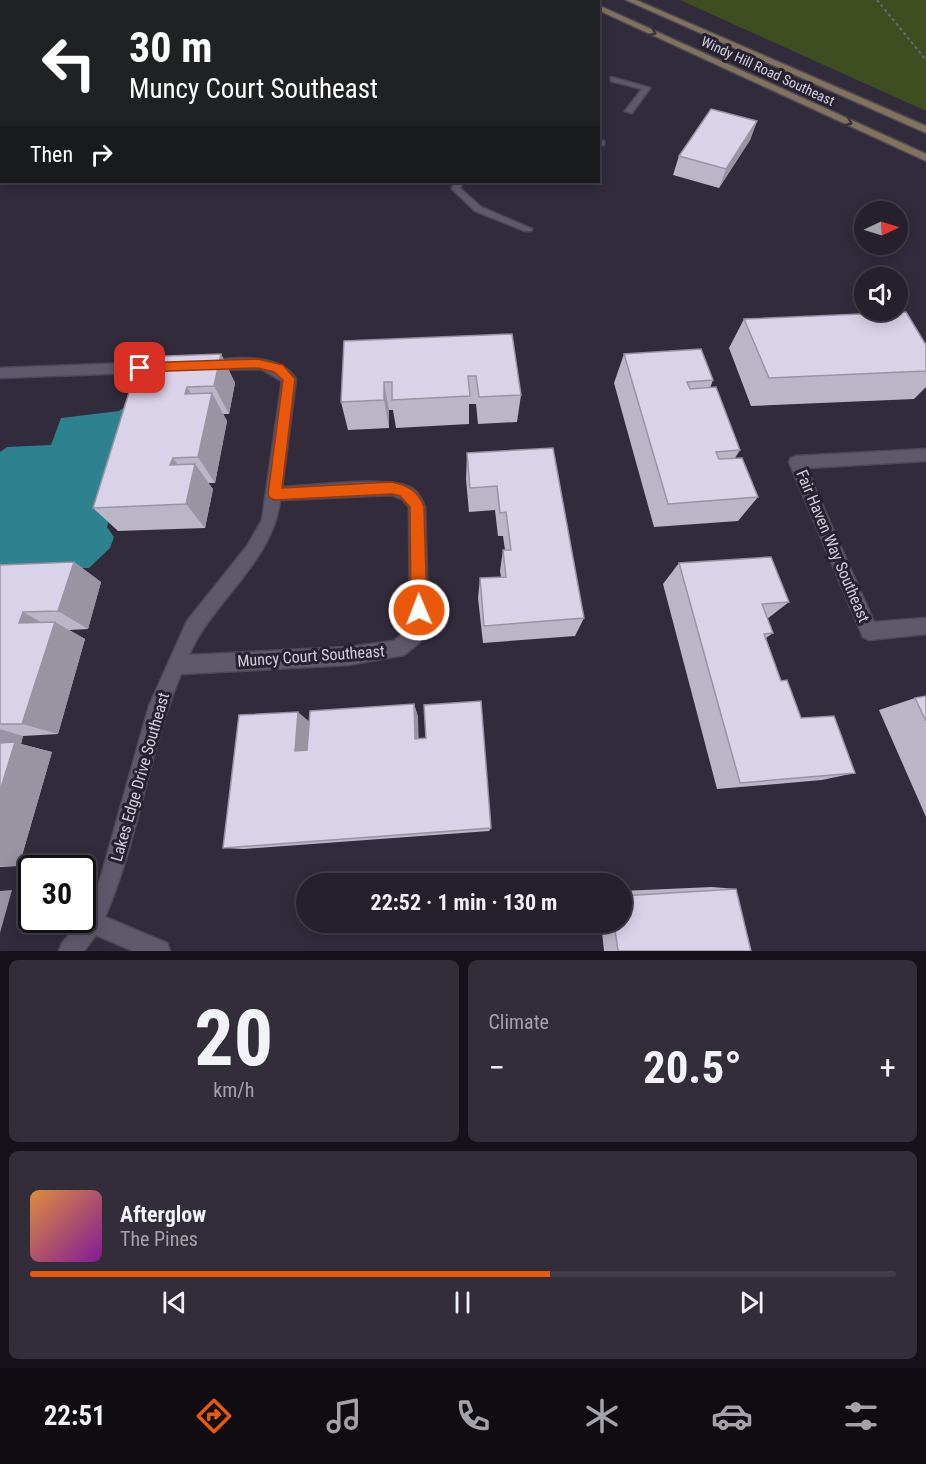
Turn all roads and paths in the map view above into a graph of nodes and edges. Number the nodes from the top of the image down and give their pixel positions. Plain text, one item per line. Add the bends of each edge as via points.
1 (630, 0) edge
2 (877, 0) edge
3 (600, 8) edge
4 (926, 60) edge
5 (614, 79) dead end
6 (629, 111) dead end
7 (926, 130) edge
8 (926, 157) edge
9 (455, 184) edge
10 (528, 230) dead end
11 (0, 373) edge
12 (926, 455) edge
13 (275, 494) junction
14 (926, 626) edge
15 (176, 665) junction
16 (96, 914) edge
17 (96, 922) edge
18 (84, 933) edge
19 (70, 951) edge
20 (159, 951) edge

1 - 7 main road, Windy Hill Road Southeast
2 - 4 path
3 -> 8 main road, Windy Hill Road Southeast
5 - 6 lane via 646,88
9 - 10 lane via 478,209
11 - 13 street, Lakes Edge Drive Southeast via 269,364 289,379
12 - 14 street, Fair Haven Way Southeast via 796,462 869,631
13 - 15 street, Lakes Edge Drive Southeast via 263,538 193,627
13 - 15 street, Muncy Court Southeast via 392,488 414,499 419,610 414,636 398,649 348,656
15 - 16 street, Lakes Edge Drive Southeast via 158,706 110,881
17 - 20 street
18 - 19 street, Lakes Edge Drive Southeast

